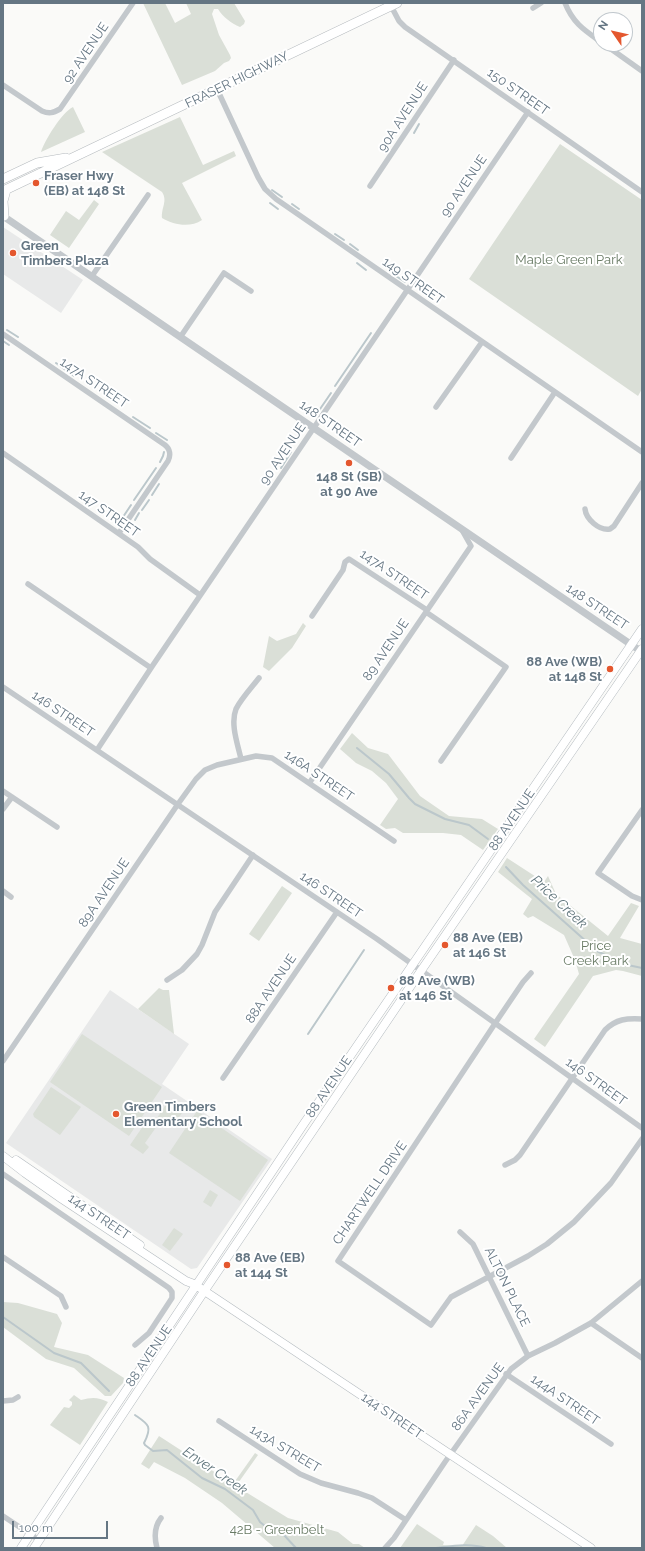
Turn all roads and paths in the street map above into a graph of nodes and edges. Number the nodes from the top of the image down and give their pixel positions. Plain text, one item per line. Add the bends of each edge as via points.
1 (133, 3) edge
2 (541, 3) edge
3 (565, 3) edge
4 (393, 4) edge
5 (533, 8) dead end
6 (593, 36) edge
7 (615, 52) edge
8 (454, 60) junction
9 (642, 71) edge
10 (3, 85) edge
11 (217, 90) junction
12 (528, 112) junction
13 (77, 156) junction
14 (3, 179) edge
15 (370, 186) dead end
16 (5, 190) edge
17 (642, 192) edge
18 (148, 195) dead end
19 (3, 216) edge
20 (92, 276) junction
21 (407, 290) junction
22 (251, 291) dead end
23 (3, 334) edge
24 (181, 336) junction
25 (482, 342) junction
26 (555, 392) junction
27 (436, 407) dead end
28 (314, 428) junction
29 (642, 452) edge
30 (3, 454) edge
31 (511, 458) dead end
32 (642, 483) edge
33 (585, 509) dead end
34 (462, 530) junction
35 (119, 533) junction
36 (28, 584) dead end
37 (200, 595) junction
38 (426, 611) junction
39 (312, 616) dead end
40 (642, 629) edge
41 (632, 645) junction
42 (641, 651) edge
43 (151, 668) junction
44 (259, 678) dead end
45 (3, 687) edge
46 (97, 750) junction
47 (241, 759) junction
48 (441, 761) dead end
49 (310, 782) junction
50 (3, 791) edge
51 (12, 797) junction
52 (178, 804) junction
53 (3, 809) edge
54 (642, 810) edge
55 (57, 826) dead end
56 (394, 840) dead end
57 (253, 855) junction
58 (3, 891) edge
59 (11, 897) dead end
60 (642, 900) edge
61 (336, 912) junction
62 (413, 964) junction
63 (421, 971) junction
64 (531, 973) dead end
65 (167, 980) dead end
66 (642, 1019) edge
67 (496, 1024) junction
68 (3, 1061) edge
69 (223, 1078) dead end
70 (572, 1078) junction
71 (642, 1128) edge
72 (642, 1139) edge
73 (3, 1151) edge
74 (3, 1156) edge
75 (505, 1164) dead end
76 (3, 1174) edge
77 (460, 1232) dead end
78 (3, 1257) edge
79 (490, 1276) junction
80 (642, 1281) edge
81 (195, 1285) junction
82 (204, 1291) junction
83 (66, 1307) dead end
84 (590, 1323) junction
85 (135, 1345) dead end
86 (528, 1356) junction
87 (642, 1358) edge
88 (506, 1374) junction
89 (18, 1397) dead end
90 (3, 1401) edge
91 (219, 1421) dead end
92 (611, 1444) dead end
93 (450, 1455) junction
94 (3, 1516) edge
95 (161, 1518) dead end
96 (406, 1520) junction
97 (30, 1534) junction
98 (39, 1540) junction
99 (21, 1548) edge
100 (34, 1548) edge
101 (157, 1548) edge
102 (385, 1548) edge
103 (591, 1548) edge

1 - 10 street, 92 AVENUE via 66,102 54,113 42,111
2 - 5 street
3 - 6 street via 577,24
4 - 8 street, 150 STREET via 402,24
4 - 11 main road, FRASER HIGHWAY
7 - 9 street
8 - 12 street, 150 STREET
8 - 15 street, 90A AVENUE
11 - 13 main road, FRASER HIGHWAY
11 - 21 street, 149 STREET via 258,177 268,192 280,203
12 - 17 street, 150 STREET
12 - 21 street, 90 AVENUE
13 - 14 main road, FRASER HIGHWAY via 37,163
13 - 16 main road, FRASER HIGHWAY
16 - 19 main road
18 - 20 street
19 - 20 street, 148 STREET
20 - 24 street, 148 STREET
21 - 25 street, 149 STREET
21 - 28 street, 90 AVENUE
22 - 24 street via 224,273
23 - 35 street, 147A STREET via 165,445 170,451 168,461
24 - 28 street, 148 STREET
25 - 26 street, 149 STREET
25 - 27 street
26 - 29 street, 149 STREET
26 - 31 street
28 - 34 street, 148 STREET
28 - 37 street, 90 AVENUE
30 - 35 street, 147 STREET
32 - 33 street via 610,529 603,529 590,520
34 - 38 street, 89 AVENUE via 471,546
34 - 41 street, 148 STREET
35 - 37 street, 147 STREET
36 - 43 street
37 - 43 street, 90 AVENUE
38 - 39 street, 147A STREET via 349,559
38 - 48 street, 147A STREET via 506,667
38 - 49 street, 89 AVENUE
40 - 41 main road, 88 AVENUE
41 - 42 street, 148 STREET
41 - 62 main road, 88 AVENUE
42 - 63 main road, 88 AVENUE
43 - 46 street, 90 AVENUE
44 - 47 street via 236,709 235,732
45 - 46 street, 146 STREET
46 - 52 street, 146 STREET
47 - 49 street, 146A STREET via 261,756 272,758
47 - 52 street, 89A AVENUE via 205,770
49 - 56 street, 146A STREET
50 - 51 street
51 - 53 street
51 - 55 street
52 - 57 street, 146 STREET
52 - 68 street, 89A AVENUE
54 - 60 street via 598,873
57 - 61 street, 146 STREET
57 - 65 street via 215,912 197,954 182,970
58 - 59 street
61 - 62 street, 146 STREET
61 - 69 street, 88A AVENUE
62 - 63 street, 146 STREET
62 - 81 main road, 88 AVENUE
63 - 67 street, 146 STREET
63 - 82 main road, 88 AVENUE
64 - 67 street
66 - 70 street via 626,1019 612,1023
67 - 70 street, 146 STREET
67 - 79 street, CHARTWELL DRIVE via 338,1261 431,1325 451,1297
70 - 71 street, 146 STREET
70 - 75 street via 520,1155
72 - 79 street, CHARTWELL DRIVE via 610,1183 574,1222 542,1247
73 - 81 main road, 144 STREET via 188,1277
74 - 81 main road, 144 STREET via 109,1231
76 - 85 street via 169,1288 172,1298 149,1333
77 - 79 street, ALTON PLACE via 473,1244
78 - 83 street via 61,1296
79 - 86 street, ALTON PLACE
80 - 84 street, 86A AVENUE
81 - 82 main road, 144 STREET
81 - 97 main road, 88 AVENUE
82 - 93 main road, 144 STREET
82 - 98 main road, 88 AVENUE
84 - 86 street, 86A AVENUE via 555,1344
84 - 87 street
86 - 88 street, 86A AVENUE
88 - 92 street, 144A STREET
88 - 93 street, 86A AVENUE
89 - 90 street
91 - 96 street, 143A STREET via 300,1474 372,1498
93 - 96 street, 86A AVENUE
93 - 103 main road, 144 STREET
94 - 97 street
95 - 101 street via 156,1525
96 - 102 street, 86A AVENUE
97 - 98 street
97 - 99 main road, 88 AVENUE
98 - 100 main road, 88 AVENUE

